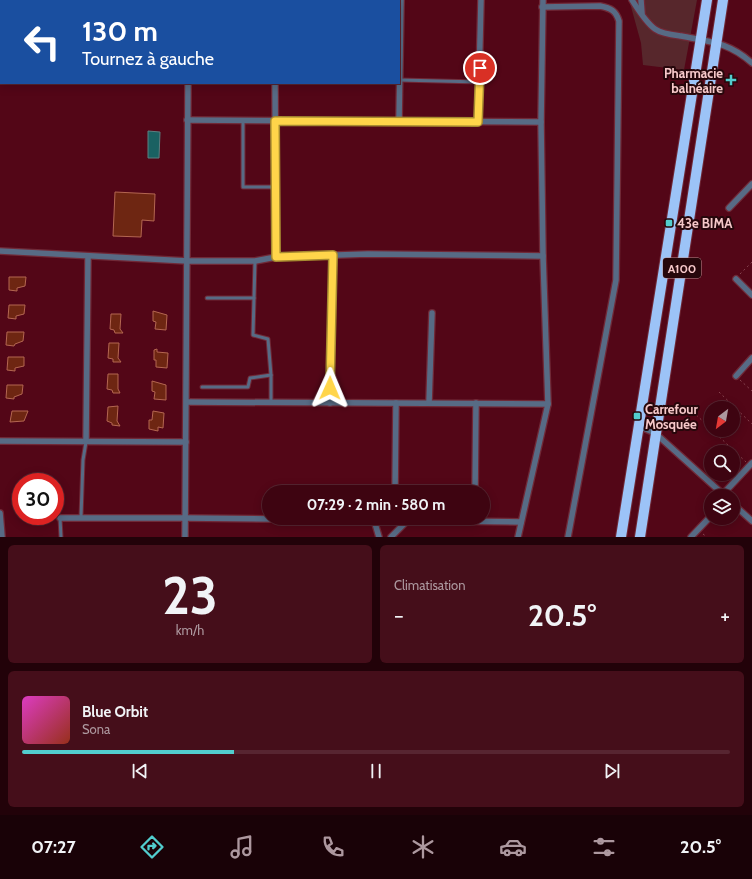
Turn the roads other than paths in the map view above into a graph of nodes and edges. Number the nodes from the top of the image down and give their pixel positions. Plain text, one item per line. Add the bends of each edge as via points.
1 (401, 0) edge
2 (481, 0) edge
3 (543, 0) edge
4 (632, 0) edge
5 (641, 0) edge
6 (706, 0) edge
7 (723, 0) edge
8 (542, 8) junction
9 (642, 13) junction
10 (700, 40) junction
11 (716, 43) junction
12 (752, 63) edge
13 (400, 80) edge
14 (479, 82) junction
15 (188, 84) edge
16 (275, 84) edge
17 (400, 84) edge
18 (187, 120) junction
19 (243, 120) junction
20 (275, 121) junction
21 (399, 121) junction
22 (478, 122) junction
23 (541, 122) junction
24 (752, 184) edge
25 (275, 187) junction
26 (729, 208) dead end
27 (0, 251) edge
28 (333, 255) junction
29 (543, 256) junction
30 (88, 257) junction
31 (276, 257) junction
32 (188, 261) junction
33 (255, 261) junction
34 (736, 279) road end
35 (752, 295) edge
36 (208, 298) dead end
37 (254, 298) junction
38 (432, 312) dead end
39 (752, 358) edge
40 (271, 375) junction
41 (736, 376) road end
42 (202, 387) dead end
43 (187, 402) junction
44 (272, 402) junction
45 (330, 403) junction
46 (396, 403) junction
47 (429, 403) junction
48 (476, 403) junction
49 (548, 404) junction
50 (639, 426) junction
51 (655, 434) junction
52 (0, 441) edge
53 (86, 442) junction
54 (186, 442) junction
55 (751, 464) edge
56 (395, 485) edge
57 (475, 485) edge
58 (717, 489) edge
59 (729, 489) edge
60 (740, 510) edge
61 (0, 513) edge
62 (82, 517) junction
63 (64, 518) edge
64 (185, 518) junction
65 (262, 519) edge
66 (490, 521) edge
67 (752, 521) edge
68 (521, 522) junction
69 (704, 523) edge
70 (60, 525) edge
71 (375, 525) edge
72 (403, 525) edge
73 (2, 537) edge
74 (61, 537) edge
75 (185, 537) edge
76 (379, 537) edge
77 (391, 537) edge
78 (518, 537) edge
79 (568, 537) edge
80 (621, 537) edge
81 (640, 537) edge
82 (691, 537) edge

1 - 13 street
2 - 14 street
3 - 8 street
4 - 9 street
5 - 9 street
6 - 10 highway, A100
7 - 11 highway, A100
8 - 23 street
8 - 79 street via 600,6 610,8 617,14 619,21 616,280
9 - 10 street via 651,25 661,32
10 - 11 street
10 - 50 highway, A100
11 - 12 street via 733,48
11 - 51 highway, A100
13 - 14 lane
14 - 22 street
15 - 18 street
16 - 20 street
17 - 21 street
18 - 19 street
18 - 32 street
19 - 20 street
19 - 25 lane via 243,187
20 - 21 street
20 - 25 street
21 - 22 street
22 - 23 street
23 - 29 street
24 - 26 street
25 - 31 street
27 - 30 street
28 - 29 street
28 - 31 street
28 - 45 street
29 - 49 street
30 - 32 street
30 - 53 street
31 - 33 street
32 - 33 street
32 - 43 street
33 - 37 lane
34 - 35 street
36 - 37 lane
37 - 40 lane via 253,335 268,340
38 - 47 street
39 - 41 street
40 - 42 lane via 250,378 248,387
40 - 44 lane
43 - 44 street
43 - 54 street
44 - 45 street
45 - 46 street
46 - 47 street
46 - 56 street
47 - 48 street
48 - 49 street
48 - 57 street
49 - 68 street
50 - 51 street
50 - 80 highway, A100
51 - 58 street
51 - 81 highway, A100
52 - 53 street
53 - 54 street
53 - 62 lane via 83,460
54 - 64 street
55 - 59 street
60 - 67 street
61 - 73 street
62 - 63 street
62 - 64 street
64 - 65 street
64 - 75 street
66 - 68 street
68 - 78 street
69 - 82 street
70 - 74 lane
71 - 76 street
72 - 77 street

